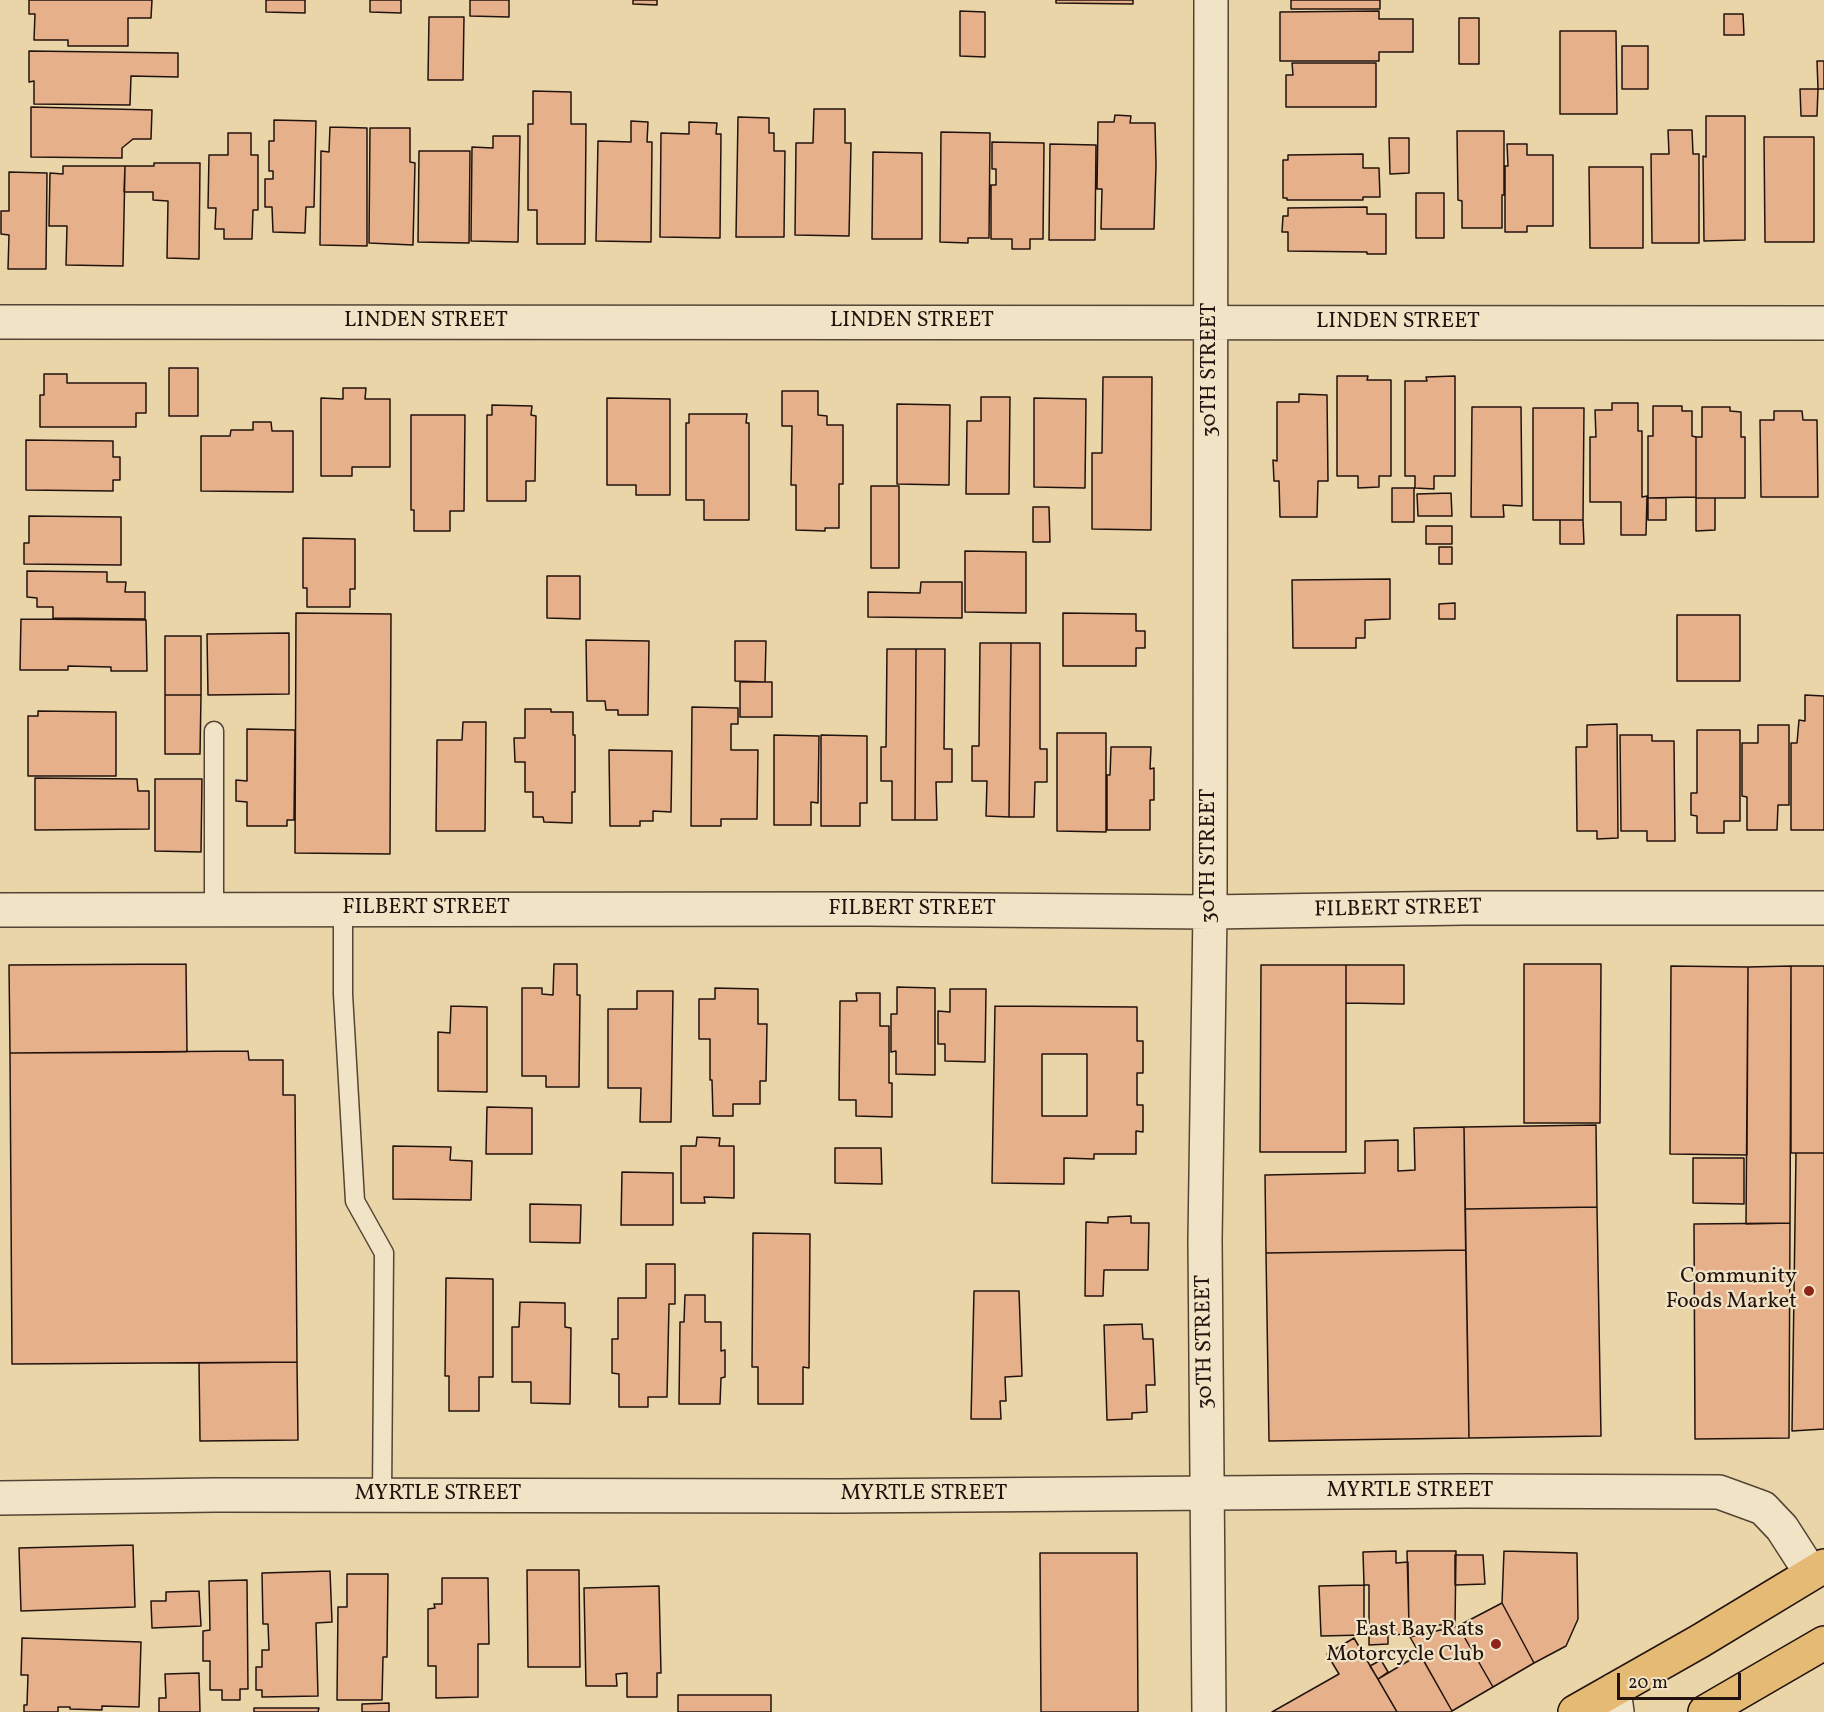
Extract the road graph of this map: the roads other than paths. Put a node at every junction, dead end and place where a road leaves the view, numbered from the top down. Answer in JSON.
{"nodes":[{"id":1,"x":1211,"y":0,"type":"edge"},
{"id":2,"x":0,"y":322,"type":"edge"},
{"id":3,"x":1824,"y":323,"type":"edge"},
{"id":4,"x":1212,"y":324,"type":"junction"},
{"id":5,"x":214,"y":731,"type":"dead end"},
{"id":6,"x":1824,"y":908,"type":"edge"},
{"id":7,"x":0,"y":910,"type":"edge"},
{"id":8,"x":214,"y":910,"type":"junction"},
{"id":9,"x":344,"y":910,"type":"junction"},
{"id":10,"x":1210,"y":912,"type":"junction"},
{"id":11,"x":1208,"y":1492,"type":"junction"},
{"id":12,"x":382,"y":1495,"type":"junction"},
{"id":13,"x":0,"y":1498,"type":"edge"},
{"id":14,"x":1818,"y":1570,"type":"edge"},
{"id":15,"x":1824,"y":1643,"type":"edge"},
{"id":16,"x":1616,"y":1701,"type":"edge"},
{"id":17,"x":1209,"y":1712,"type":"edge"},
{"id":18,"x":1575,"y":1712,"type":"edge"},
{"id":19,"x":1705,"y":1712,"type":"edge"}],
"edges":[{"from":1,"to":4,"type":"street","name":"30TH STREET"},
{"from":2,"to":4,"type":"street","name":"LINDEN STREET"},
{"from":3,"to":4,"type":"street","name":"LINDEN STREET"},
{"from":4,"to":10,"type":"street","name":"30TH STREET"},
{"from":5,"to":8,"type":"lane"},
{"from":6,"to":10,"type":"street","name":"FILBERT STREET"},
{"from":7,"to":8,"type":"street","name":"FILBERT STREET"},
{"from":8,"to":9,"type":"street","name":"FILBERT STREET"},
{"from":9,"to":10,"type":"street","name":"FILBERT STREET"},
{"from":9,"to":12,"type":"lane"},
{"from":10,"to":11,"type":"street","name":"30TH STREET"},
{"from":11,"to":12,"type":"street","name":"MYRTLE STREET"},
{"from":11,"to":14,"type":"street","name":"MYRTLE STREET"},
{"from":11,"to":17,"type":"street","name":"30TH STREET"},
{"from":12,"to":13,"type":"street","name":"MYRTLE STREET"},
{"from":14,"to":16,"type":"main road"},
{"from":15,"to":19,"type":"main road"},
{"from":16,"to":18,"type":"main road"}]}
